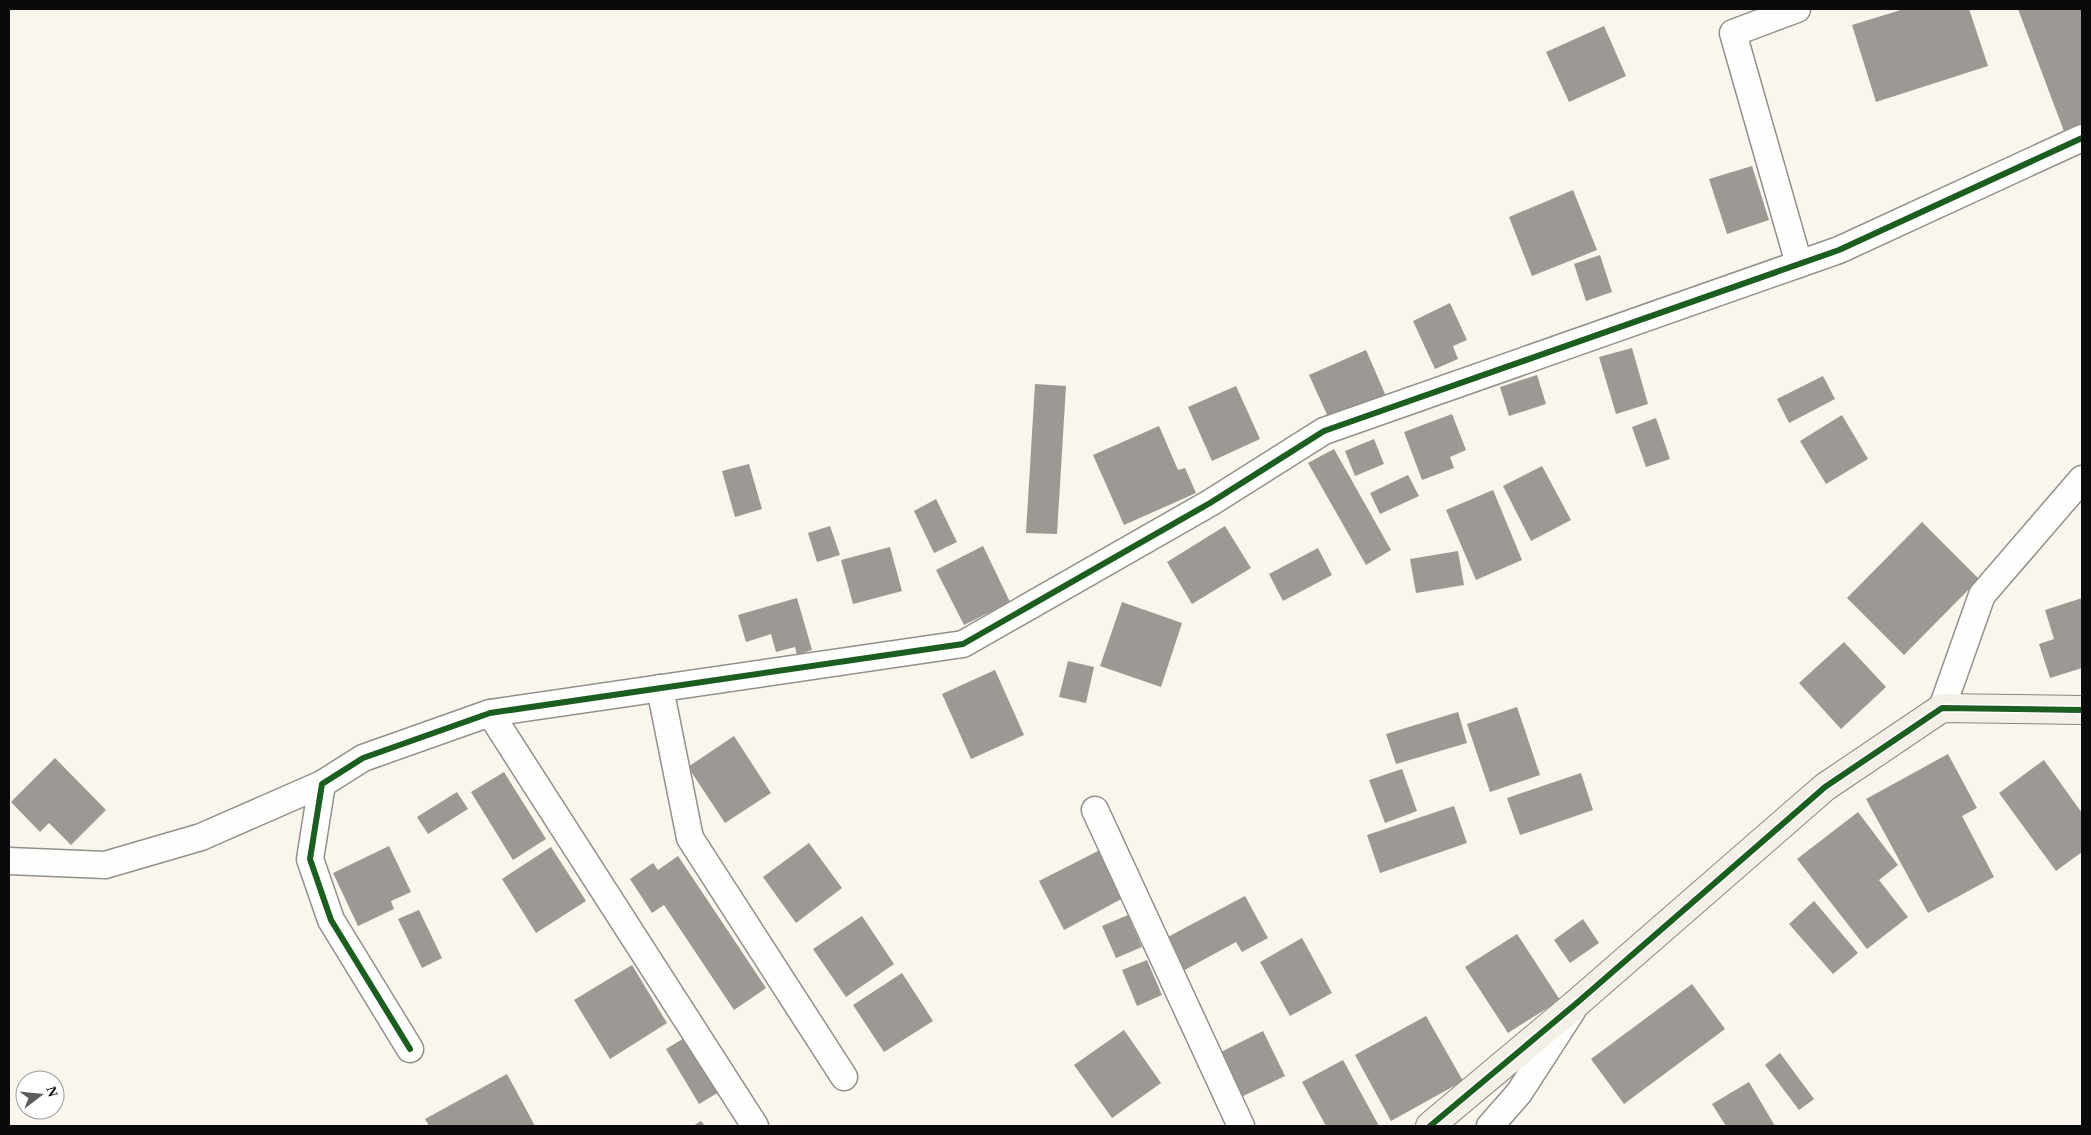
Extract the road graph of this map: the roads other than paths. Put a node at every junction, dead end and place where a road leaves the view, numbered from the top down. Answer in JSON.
{"nodes":[{"id":1,"x":1797,"y":9,"type":"edge"},
{"id":2,"x":2082,"y":138,"type":"edge"},
{"id":3,"x":1799,"y":264,"type":"junction"},
{"id":4,"x":2082,"y":479,"type":"edge"},
{"id":5,"x":660,"y":688,"type":"junction"},
{"id":6,"x":1942,"y":708,"type":"junction"},
{"id":7,"x":2082,"y":710,"type":"edge"},
{"id":8,"x":490,"y":713,"type":"junction"},
{"id":9,"x":322,"y":784,"type":"junction"},
{"id":10,"x":1094,"y":810,"type":"dead end"},
{"id":11,"x":9,"y":861,"type":"edge"},
{"id":12,"x":1578,"y":1002,"type":"junction"},
{"id":13,"x":410,"y":1050,"type":"dead end"},
{"id":14,"x":844,"y":1077,"type":"dead end"},
{"id":15,"x":755,"y":1126,"type":"edge"},
{"id":16,"x":1241,"y":1126,"type":"edge"},
{"id":17,"x":1430,"y":1126,"type":"edge"},
{"id":18,"x":1490,"y":1126,"type":"edge"}],
"edges":[{"from":1,"to":3,"type":"street"},
{"from":2,"to":3,"type":"street"},
{"from":3,"to":5,"type":"street"},
{"from":4,"to":6,"type":"street"},
{"from":5,"to":8,"type":"street"},
{"from":5,"to":14,"type":"street"},
{"from":6,"to":7,"type":"street"},
{"from":6,"to":12,"type":"street"},
{"from":8,"to":9,"type":"street"},
{"from":8,"to":15,"type":"street"},
{"from":9,"to":11,"type":"street"},
{"from":9,"to":13,"type":"street"},
{"from":10,"to":16,"type":"street"},
{"from":12,"to":17,"type":"street"},
{"from":12,"to":18,"type":"street"}]}
